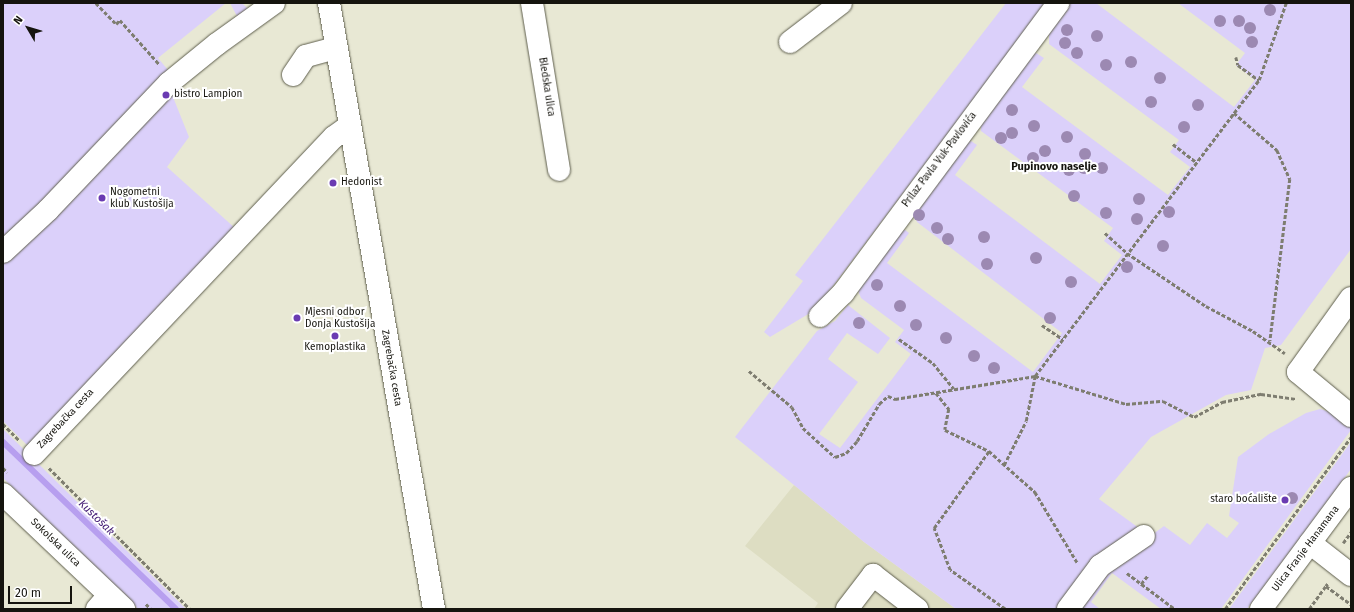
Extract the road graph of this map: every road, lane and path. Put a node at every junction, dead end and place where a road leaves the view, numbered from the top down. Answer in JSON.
{"nodes":[{"id":1,"x":96,"y":3,"type":"edge"},
{"id":2,"x":274,"y":3,"type":"edge"},
{"id":3,"x":329,"y":3,"type":"edge"},
{"id":4,"x":532,"y":3,"type":"edge"},
{"id":5,"x":841,"y":3,"type":"edge"},
{"id":6,"x":1058,"y":3,"type":"edge"},
{"id":7,"x":1286,"y":3,"type":"edge"},
{"id":8,"x":790,"y":42,"type":"dead end"},
{"id":9,"x":336,"y":48,"type":"junction"},
{"id":10,"x":1236,"y":57,"type":"dead end"},
{"id":11,"x":293,"y":75,"type":"dead end"},
{"id":12,"x":173,"y":80,"type":"junction"},
{"id":13,"x":1259,"y":80,"type":"junction"},
{"id":14,"x":1234,"y":113,"type":"junction"},
{"id":15,"x":349,"y":126,"type":"junction"},
{"id":16,"x":1173,"y":144,"type":"dead end"},
{"id":17,"x":1196,"y":162,"type":"junction"},
{"id":18,"x":559,"y":170,"type":"dead end"},
{"id":19,"x":1105,"y":233,"type":"dead end"},
{"id":20,"x":3,"y":252,"type":"edge"},
{"id":21,"x":1128,"y":252,"type":"junction"},
{"id":22,"x":1351,"y":298,"type":"edge"},
{"id":23,"x":820,"y":316,"type":"dead end"},
{"id":24,"x":1042,"y":325,"type":"dead end"},
{"id":25,"x":899,"y":339,"type":"dead end"},
{"id":26,"x":1063,"y":340,"type":"junction"},
{"id":27,"x":1270,"y":341,"type":"junction"},
{"id":28,"x":749,"y":371,"type":"dead end"},
{"id":29,"x":1298,"y":372,"type":"junction"},
{"id":30,"x":1035,"y":376,"type":"junction"},
{"id":31,"x":1318,"y":388,"type":"junction"},
{"id":32,"x":954,"y":389,"type":"junction"},
{"id":33,"x":936,"y":392,"type":"junction"},
{"id":34,"x":1351,"y":416,"type":"edge"},
{"id":35,"x":1351,"y":437,"type":"edge"},
{"id":36,"x":989,"y":451,"type":"junction"},
{"id":37,"x":34,"y":454,"type":"joint"},
{"id":38,"x":1004,"y":465,"type":"junction"},
{"id":39,"x":1351,"y":488,"type":"edge"},
{"id":40,"x":7,"y":505,"type":"edge"},
{"id":41,"x":1144,"y":536,"type":"dead end"},
{"id":42,"x":1310,"y":543,"type":"junction"},
{"id":43,"x":1109,"y":560,"type":"junction"},
{"id":44,"x":1148,"y":575,"type":"dead end"},
{"id":45,"x":1351,"y":575,"type":"edge"},
{"id":46,"x":1089,"y":581,"type":"junction"},
{"id":47,"x":1141,"y":584,"type":"junction"},
{"id":48,"x":1326,"y":586,"type":"dead end"},
{"id":49,"x":110,"y":604,"type":"edge"},
{"id":50,"x":190,"y":609,"type":"edge"},
{"id":51,"x":434,"y":609,"type":"edge"},
{"id":52,"x":847,"y":609,"type":"edge"},
{"id":53,"x":917,"y":609,"type":"edge"},
{"id":54,"x":1005,"y":609,"type":"edge"},
{"id":55,"x":1068,"y":609,"type":"edge"},
{"id":56,"x":1175,"y":609,"type":"edge"},
{"id":57,"x":1189,"y":609,"type":"edge"},
{"id":58,"x":1192,"y":609,"type":"edge"},
{"id":59,"x":1225,"y":609,"type":"edge"},
{"id":60,"x":1261,"y":609,"type":"edge"},
{"id":61,"x":1309,"y":609,"type":"edge"}],
"edges":[{"from":1,"to":12,"type":"path"},
{"from":2,"to":12,"type":"street"},
{"from":3,"to":9,"type":"street","name":"Zagrebačka cesta"},
{"from":4,"to":18,"type":"street","name":"Bledska ulica"},
{"from":5,"to":8,"type":"street"},
{"from":6,"to":23,"type":"street","name":"Prilaz Pavla Vuk-Pavlovića"},
{"from":7,"to":13,"type":"path"},
{"from":9,"to":11,"type":"street"},
{"from":9,"to":15,"type":"street","name":"Zagrebačka cesta"},
{"from":10,"to":13,"type":"path"},
{"from":12,"to":20,"type":"street"},
{"from":13,"to":14,"type":"path"},
{"from":14,"to":17,"type":"path"},
{"from":14,"to":27,"type":"path"},
{"from":15,"to":37,"type":"street","name":"Zagrebačka cesta"},
{"from":15,"to":51,"type":"street","name":"Zagrebačka cesta"},
{"from":16,"to":17,"type":"path"},
{"from":17,"to":21,"type":"path"},
{"from":19,"to":21,"type":"path"},
{"from":21,"to":26,"type":"path"},
{"from":21,"to":27,"type":"path"},
{"from":22,"to":29,"type":"street"},
{"from":24,"to":26,"type":"path"},
{"from":25,"to":32,"type":"path"},
{"from":26,"to":30,"type":"path"},
{"from":27,"to":29,"type":"path"},
{"from":28,"to":33,"type":"path"},
{"from":29,"to":31,"type":"street"},
{"from":30,"to":31,"type":"path"},
{"from":30,"to":32,"type":"path"},
{"from":30,"to":38,"type":"path"},
{"from":31,"to":34,"type":"street"},
{"from":32,"to":33,"type":"path"},
{"from":33,"to":36,"type":"path"},
{"from":35,"to":59,"type":"path"},
{"from":36,"to":38,"type":"path"},
{"from":36,"to":54,"type":"path"},
{"from":37,"to":50,"type":"path"},
{"from":38,"to":46,"type":"path"},
{"from":39,"to":42,"type":"street","name":"Ulica Franje Hanamana"},
{"from":40,"to":49,"type":"street","name":"Sokolska ulica"},
{"from":41,"to":43,"type":"street"},
{"from":42,"to":45,"type":"street"},
{"from":42,"to":60,"type":"street","name":"Ulica Franje Hanamana"},
{"from":43,"to":46,"type":"street"},
{"from":43,"to":47,"type":"path"},
{"from":44,"to":47,"type":"path"},
{"from":46,"to":55,"type":"street"},
{"from":47,"to":56,"type":"path"},
{"from":48,"to":61,"type":"path"},
{"from":52,"to":53,"type":"street"},
{"from":57,"to":58,"type":"path"}]}
